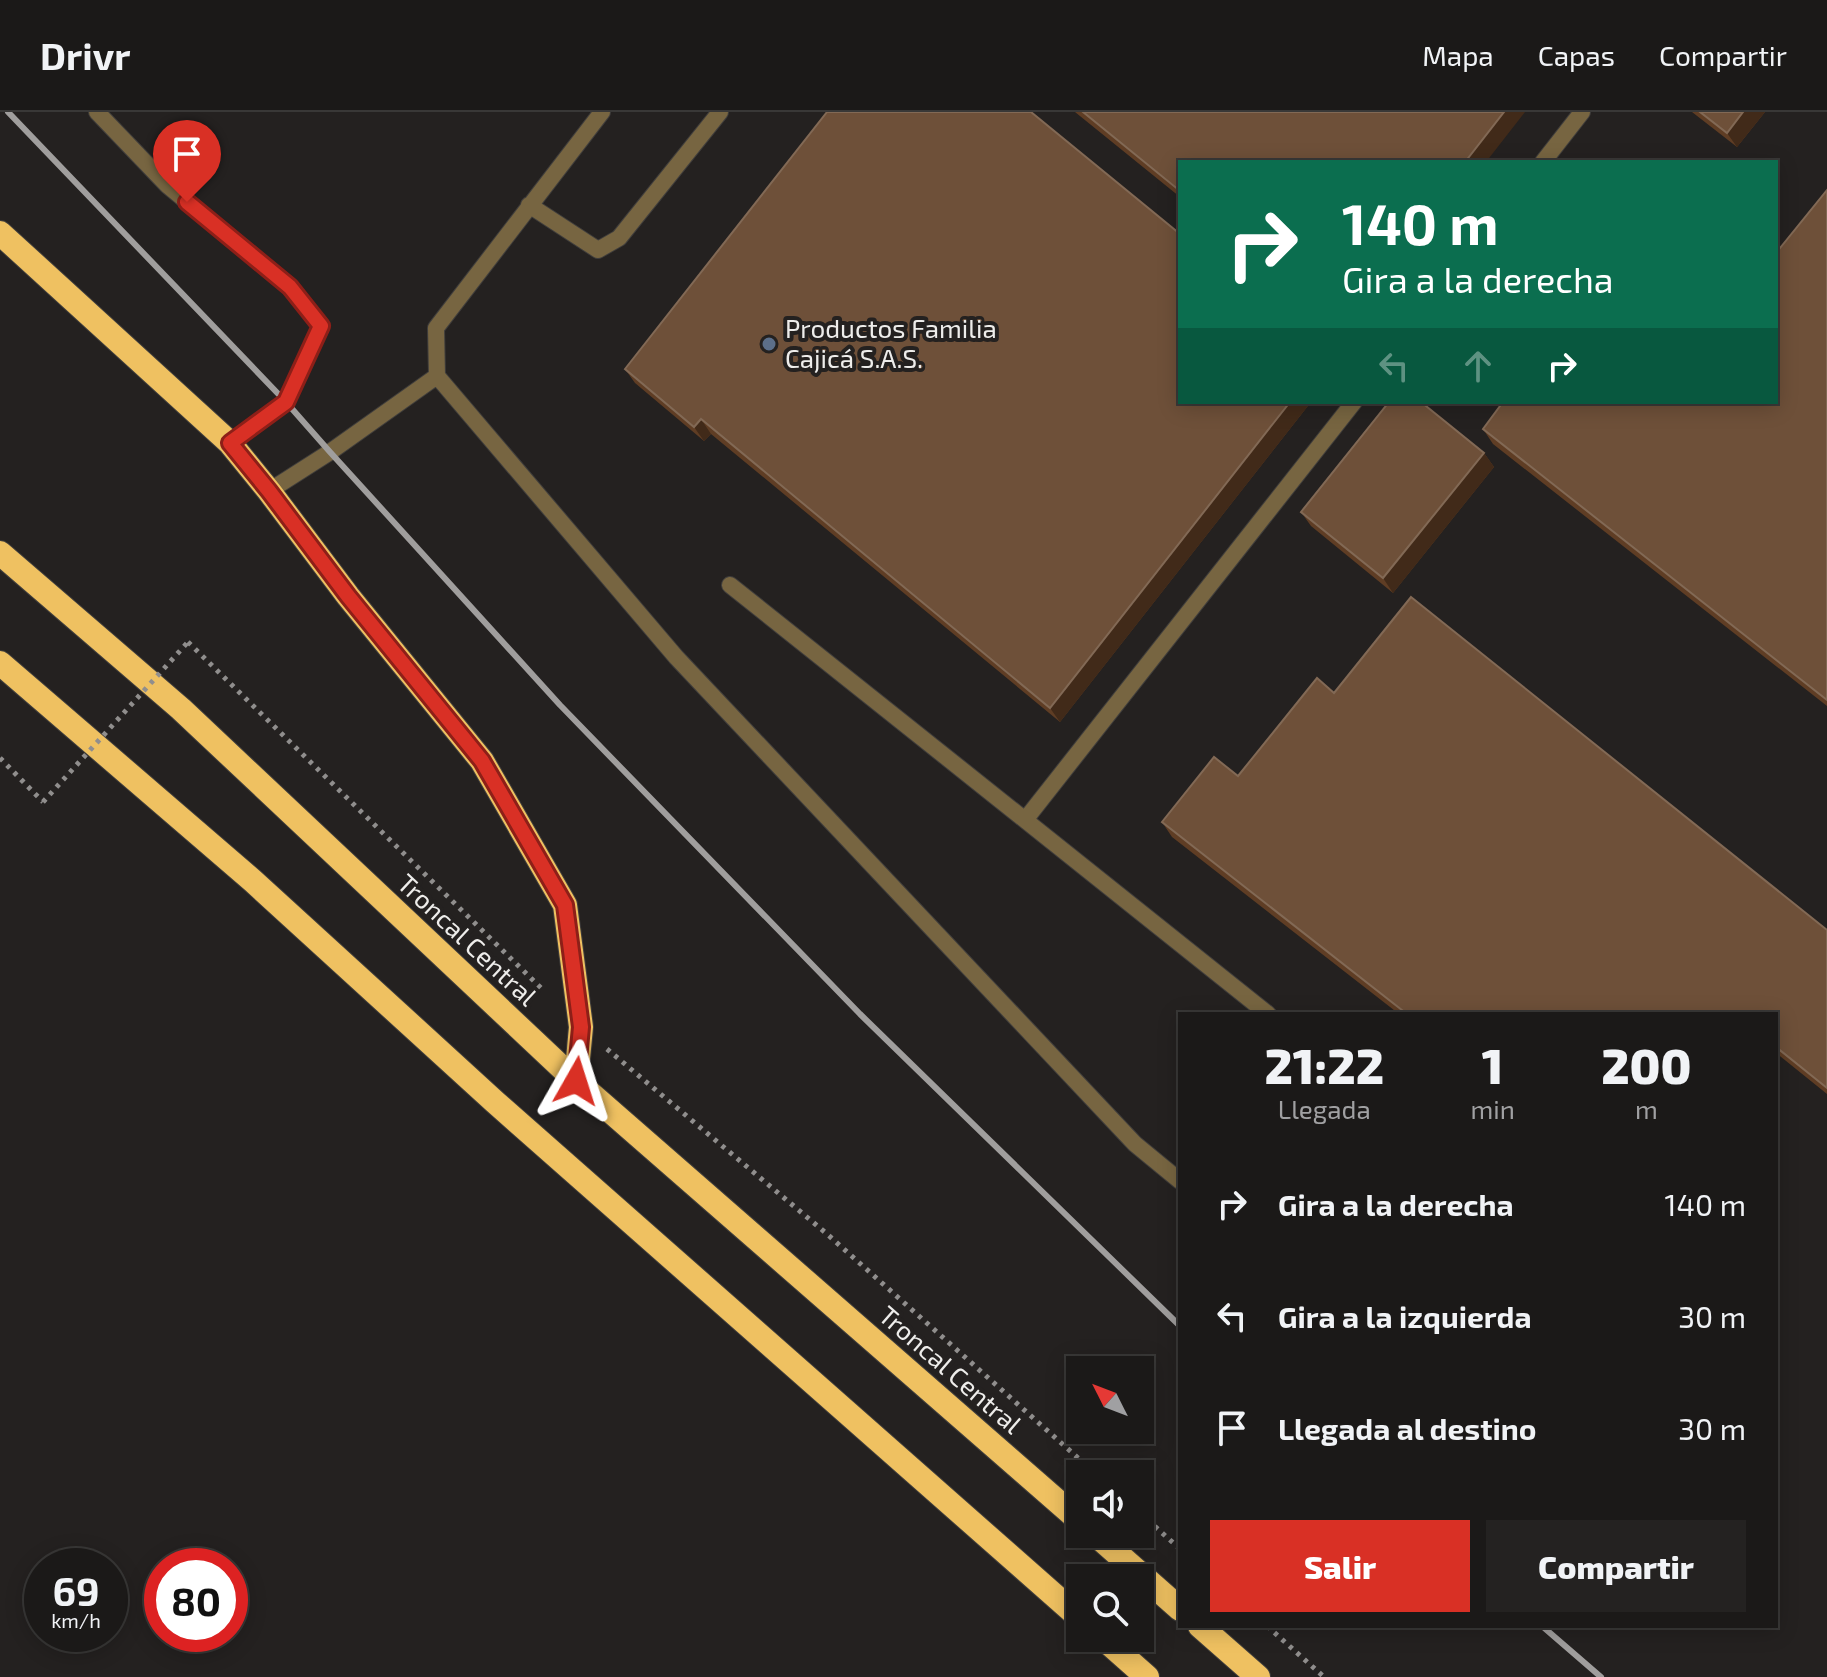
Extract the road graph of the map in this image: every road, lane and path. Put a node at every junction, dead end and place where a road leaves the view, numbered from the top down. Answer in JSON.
{"nodes":[{"id":1,"x":97,"y":112,"type":"edge"},
{"id":2,"x":602,"y":112,"type":"edge"},
{"id":3,"x":720,"y":112,"type":"edge"},
{"id":4,"x":1582,"y":112,"type":"edge"},
{"id":5,"x":1545,"y":160,"type":"edge"},
{"id":6,"x":529,"y":205,"type":"junction"},
{"id":7,"x":0,"y":233,"type":"edge"},
{"id":8,"x":437,"y":376,"type":"junction"},
{"id":9,"x":1352,"y":404,"type":"edge"},
{"id":10,"x":230,"y":443,"type":"junction"},
{"id":11,"x":269,"y":491,"type":"junction"},
{"id":12,"x":0,"y":553,"type":"edge"},
{"id":13,"x":730,"y":585,"type":"dead end"},
{"id":14,"x":0,"y":663,"type":"edge"},
{"id":15,"x":0,"y":758,"type":"edge"},
{"id":16,"x":1025,"y":820,"type":"junction"},
{"id":17,"x":1265,"y":1012,"type":"edge"},
{"id":18,"x":581,"y":1027,"type":"junction"},
{"id":19,"x":576,"y":1081,"type":"junction"},
{"id":20,"x":1178,"y":1179,"type":"edge"},
{"id":21,"x":1080,"y":1460,"type":"edge"},
{"id":22,"x":1066,"y":1509,"type":"edge"},
{"id":23,"x":1154,"y":1526,"type":"edge"},
{"id":24,"x":1178,"y":1547,"type":"edge"},
{"id":25,"x":1111,"y":1548,"type":"edge"},
{"id":26,"x":1066,"y":1606,"type":"edge"},
{"id":27,"x":1178,"y":1607,"type":"edge"},
{"id":28,"x":1202,"y":1628,"type":"edge"},
{"id":29,"x":1269,"y":1628,"type":"edge"},
{"id":30,"x":1119,"y":1652,"type":"edge"},
{"id":31,"x":1147,"y":1677,"type":"edge"},
{"id":32,"x":1258,"y":1677,"type":"edge"},
{"id":33,"x":1324,"y":1677,"type":"edge"}],
"edges":[{"from":1,"to":10,"type":"lane"},
{"from":2,"to":6,"type":"lane"},
{"from":3,"to":6,"type":"lane"},
{"from":4,"to":5,"type":"lane"},
{"from":6,"to":8,"type":"lane"},
{"from":7,"to":10,"type":"highway"},
{"from":8,"to":11,"type":"lane"},
{"from":8,"to":20,"type":"lane"},
{"from":9,"to":16,"type":"lane"},
{"from":10,"to":11,"type":"highway"},
{"from":11,"to":18,"type":"highway"},
{"from":12,"to":19,"type":"highway","name":"Troncal Central"},
{"from":13,"to":16,"type":"lane"},
{"from":14,"to":26,"type":"highway"},
{"from":15,"to":18,"type":"path","bridge":true},
{"from":16,"to":17,"type":"lane"},
{"from":18,"to":19,"type":"highway"},
{"from":18,"to":21,"type":"path"},
{"from":19,"to":22,"type":"highway","name":"Troncal Central"},
{"from":23,"to":24,"type":"path"},
{"from":25,"to":27,"type":"highway"},
{"from":28,"to":32,"type":"highway"},
{"from":29,"to":33,"type":"path"},
{"from":30,"to":31,"type":"highway"}]}
